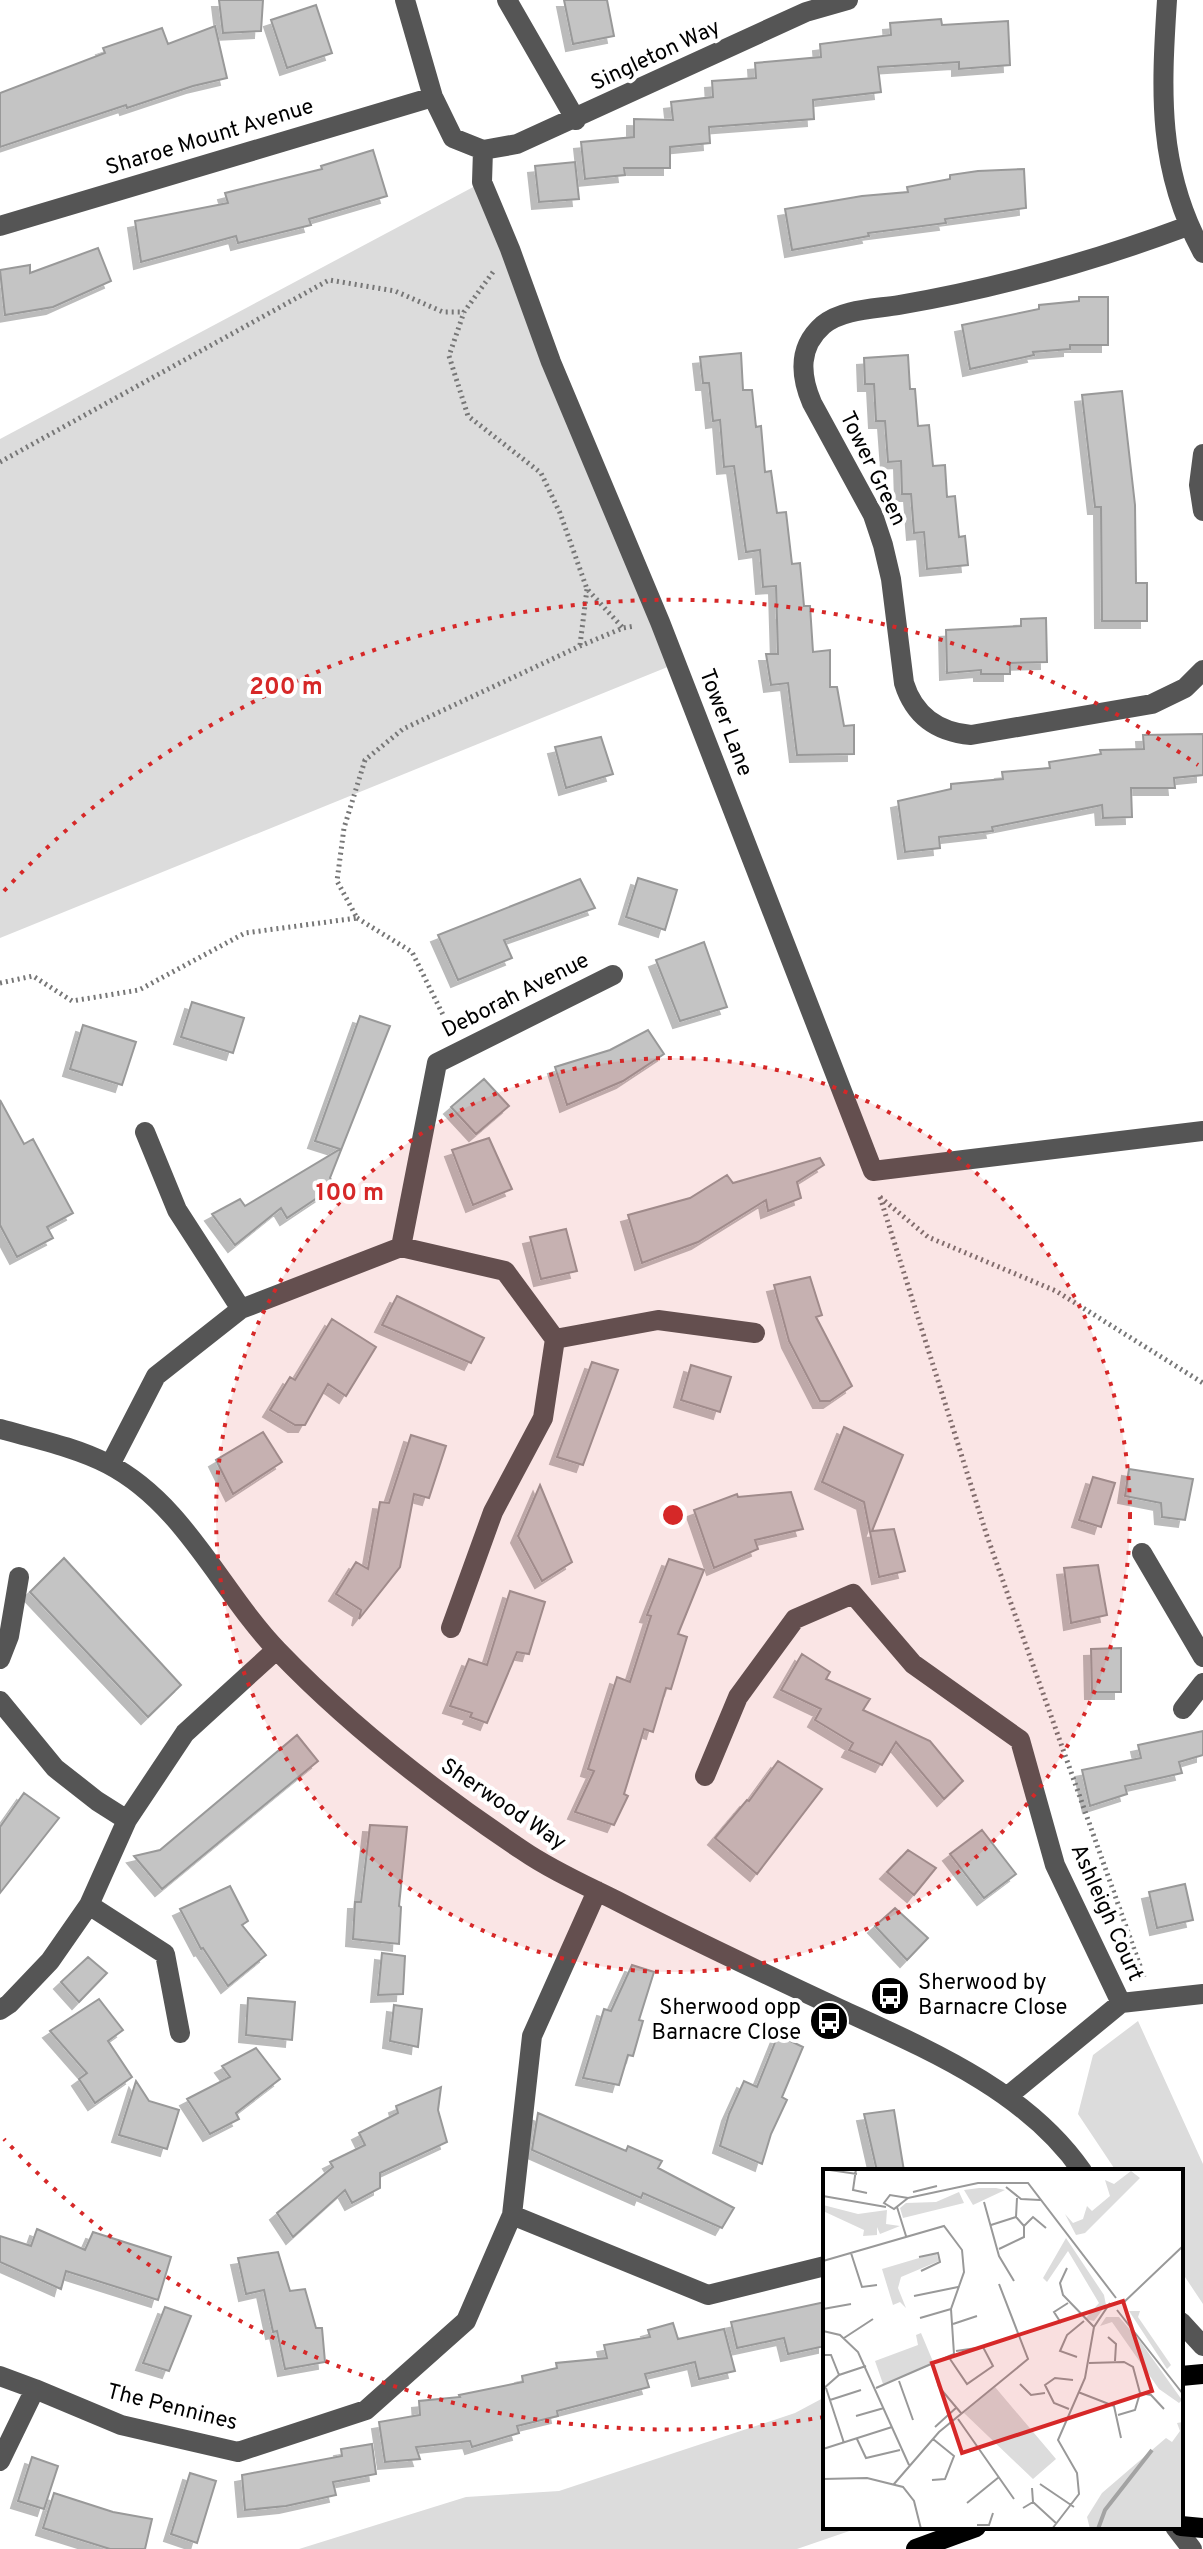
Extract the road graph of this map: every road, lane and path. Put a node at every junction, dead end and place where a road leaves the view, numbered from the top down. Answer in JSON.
{"nodes":[{"id":1,"x":405,"y":0,"type":"edge"},
{"id":2,"x":507,"y":0,"type":"edge"},
{"id":3,"x":848,"y":0,"type":"edge"},
{"id":4,"x":1167,"y":0,"type":"edge"},
{"id":5,"x":805,"y":6,"type":"edge"},
{"id":6,"x":433,"y":97,"type":"junction"},
{"id":7,"x":576,"y":120,"type":"junction"},
{"id":8,"x":483,"y":150,"type":"junction"},
{"id":9,"x":0,"y":226,"type":"edge"},
{"id":10,"x":1188,"y":226,"type":"junction"},
{"id":11,"x":510,"y":249,"type":"junction"},
{"id":12,"x":1203,"y":253,"type":"edge"},
{"id":13,"x":464,"y":312,"type":"junction"},
{"id":14,"x":1203,"y":454,"type":"edge"},
{"id":15,"x":0,"y":462,"type":"edge"},
{"id":16,"x":1203,"y":511,"type":"edge"},
{"id":17,"x":587,"y":589,"type":"junction"},
{"id":18,"x":660,"y":622,"type":"junction"},
{"id":19,"x":623,"y":628,"type":"junction"},
{"id":20,"x":580,"y":646,"type":"junction"},
{"id":21,"x":1203,"y":670,"type":"edge"},
{"id":22,"x":357,"y":918,"type":"junction"},
{"id":23,"x":613,"y":975,"type":"dead end"},
{"id":24,"x":0,"y":983,"type":"edge"},
{"id":25,"x":460,"y":1051,"type":"junction"},
{"id":26,"x":1203,"y":1131,"type":"edge"},
{"id":27,"x":145,"y":1132,"type":"dead end"},
{"id":28,"x":873,"y":1171,"type":"junction"},
{"id":29,"x":880,"y":1197,"type":"junction"},
{"id":30,"x":401,"y":1247,"type":"junction"},
{"id":31,"x":241,"y":1309,"type":"junction"},
{"id":32,"x":755,"y":1333,"type":"dead end"},
{"id":33,"x":555,"y":1339,"type":"junction"},
{"id":34,"x":1203,"y":1383,"type":"edge"},
{"id":35,"x":0,"y":1429,"type":"edge"},
{"id":36,"x":110,"y":1465,"type":"junction"},
{"id":37,"x":1142,"y":1553,"type":"dead end"},
{"id":38,"x":19,"y":1577,"type":"dead end"},
{"id":39,"x":451,"y":1628,"type":"dead end"},
{"id":40,"x":276,"y":1650,"type":"junction"},
{"id":41,"x":1203,"y":1657,"type":"edge"},
{"id":42,"x":0,"y":1659,"type":"edge"},
{"id":43,"x":1203,"y":1683,"type":"edge"},
{"id":44,"x":0,"y":1701,"type":"edge"},
{"id":45,"x":1183,"y":1709,"type":"dead end"},
{"id":46,"x":705,"y":1776,"type":"dead end"},
{"id":47,"x":127,"y":1820,"type":"junction"},
{"id":48,"x":597,"y":1891,"type":"junction"},
{"id":49,"x":89,"y":1905,"type":"junction"},
{"id":50,"x":1203,"y":1994,"type":"edge"},
{"id":51,"x":1150,"y":2000,"type":"junction"},
{"id":52,"x":1121,"y":2003,"type":"junction"},
{"id":53,"x":0,"y":2010,"type":"edge"},
{"id":54,"x":180,"y":2033,"type":"dead end"},
{"id":55,"x":1008,"y":2096,"type":"junction"},
{"id":56,"x":1080,"y":2169,"type":"edge"},
{"id":57,"x":512,"y":2215,"type":"junction"},
{"id":58,"x":823,"y":2266,"type":"edge"},
{"id":59,"x":1183,"y":2324,"type":"edge"},
{"id":60,"x":1203,"y":2346,"type":"edge"},
{"id":61,"x":1203,"y":2374,"type":"edge"},
{"id":62,"x":0,"y":2376,"type":"edge"},
{"id":63,"x":1183,"y":2376,"type":"edge"},
{"id":64,"x":35,"y":2389,"type":"junction"},
{"id":65,"x":0,"y":2461,"type":"edge"},
{"id":66,"x":1183,"y":2526,"type":"edge"},
{"id":67,"x":1203,"y":2528,"type":"edge"},
{"id":68,"x":971,"y":2529,"type":"edge"},
{"id":69,"x":1177,"y":2529,"type":"edge"},
{"id":70,"x":916,"y":2549,"type":"edge"},
{"id":71,"x":1192,"y":2549,"type":"edge"}],
"edges":[{"from":1,"to":6,"type":"street"},
{"from":2,"to":7,"type":"street"},
{"from":3,"to":5,"type":"street","name":"Singleton Way"},
{"from":4,"to":10,"type":"street"},
{"from":5,"to":7,"type":"street","name":"Singleton Way"},
{"from":6,"to":8,"type":"street"},
{"from":6,"to":9,"type":"street","name":"Sharoe Mount Avenue"},
{"from":7,"to":8,"type":"street","name":"Singleton Way"},
{"from":8,"to":11,"type":"street","name":"Tower Lane"},
{"from":10,"to":12,"type":"street"},
{"from":10,"to":21,"type":"street","name":"Tower Green"},
{"from":11,"to":13,"type":"path"},
{"from":11,"to":18,"type":"street","name":"Tower Lane"},
{"from":13,"to":15,"type":"path"},
{"from":13,"to":17,"type":"path"},
{"from":14,"to":16,"type":"street"},
{"from":17,"to":19,"type":"path"},
{"from":17,"to":20,"type":"path"},
{"from":18,"to":19,"type":"path"},
{"from":18,"to":28,"type":"street","name":"Tower Lane"},
{"from":19,"to":20,"type":"path"},
{"from":20,"to":22,"type":"path"},
{"from":22,"to":24,"type":"path"},
{"from":22,"to":25,"type":"path"},
{"from":23,"to":25,"type":"street","name":"Deborah Avenue"},
{"from":25,"to":30,"type":"street","name":"Deborah Avenue"},
{"from":26,"to":28,"type":"street"},
{"from":27,"to":31,"type":"street"},
{"from":28,"to":29,"type":"path"},
{"from":29,"to":34,"type":"path"},
{"from":29,"to":51,"type":"path"},
{"from":30,"to":31,"type":"street"},
{"from":30,"to":33,"type":"street"},
{"from":31,"to":36,"type":"street"},
{"from":32,"to":33,"type":"street"},
{"from":33,"to":39,"type":"street"},
{"from":35,"to":36,"type":"street","name":"Sherwood Way"},
{"from":36,"to":40,"type":"street","name":"Sherwood Way"},
{"from":37,"to":41,"type":"street"},
{"from":38,"to":42,"type":"street"},
{"from":40,"to":47,"type":"street"},
{"from":40,"to":48,"type":"street","name":"Sherwood Way"},
{"from":43,"to":45,"type":"street"},
{"from":44,"to":47,"type":"street"},
{"from":46,"to":52,"type":"street","name":"Ashleigh Court"},
{"from":47,"to":49,"type":"street"},
{"from":48,"to":55,"type":"street","name":"Sherwood Way"},
{"from":48,"to":57,"type":"street","name":"The Pennines"},
{"from":49,"to":53,"type":"street"},
{"from":49,"to":54,"type":"street"},
{"from":50,"to":51,"type":"street"},
{"from":51,"to":52,"type":"street"},
{"from":52,"to":55,"type":"street"},
{"from":55,"to":56,"type":"street","name":"Sherwood Way"},
{"from":57,"to":58,"type":"street"},
{"from":57,"to":64,"type":"street","name":"The Pennines"},
{"from":59,"to":60,"type":"street"},
{"from":61,"to":63,"type":"main road"},
{"from":62,"to":64,"type":"street","name":"The Pennines"},
{"from":64,"to":65,"type":"street"},
{"from":66,"to":67,"type":"main road"},
{"from":68,"to":70,"type":"main road"},
{"from":69,"to":71,"type":"street"}]}
